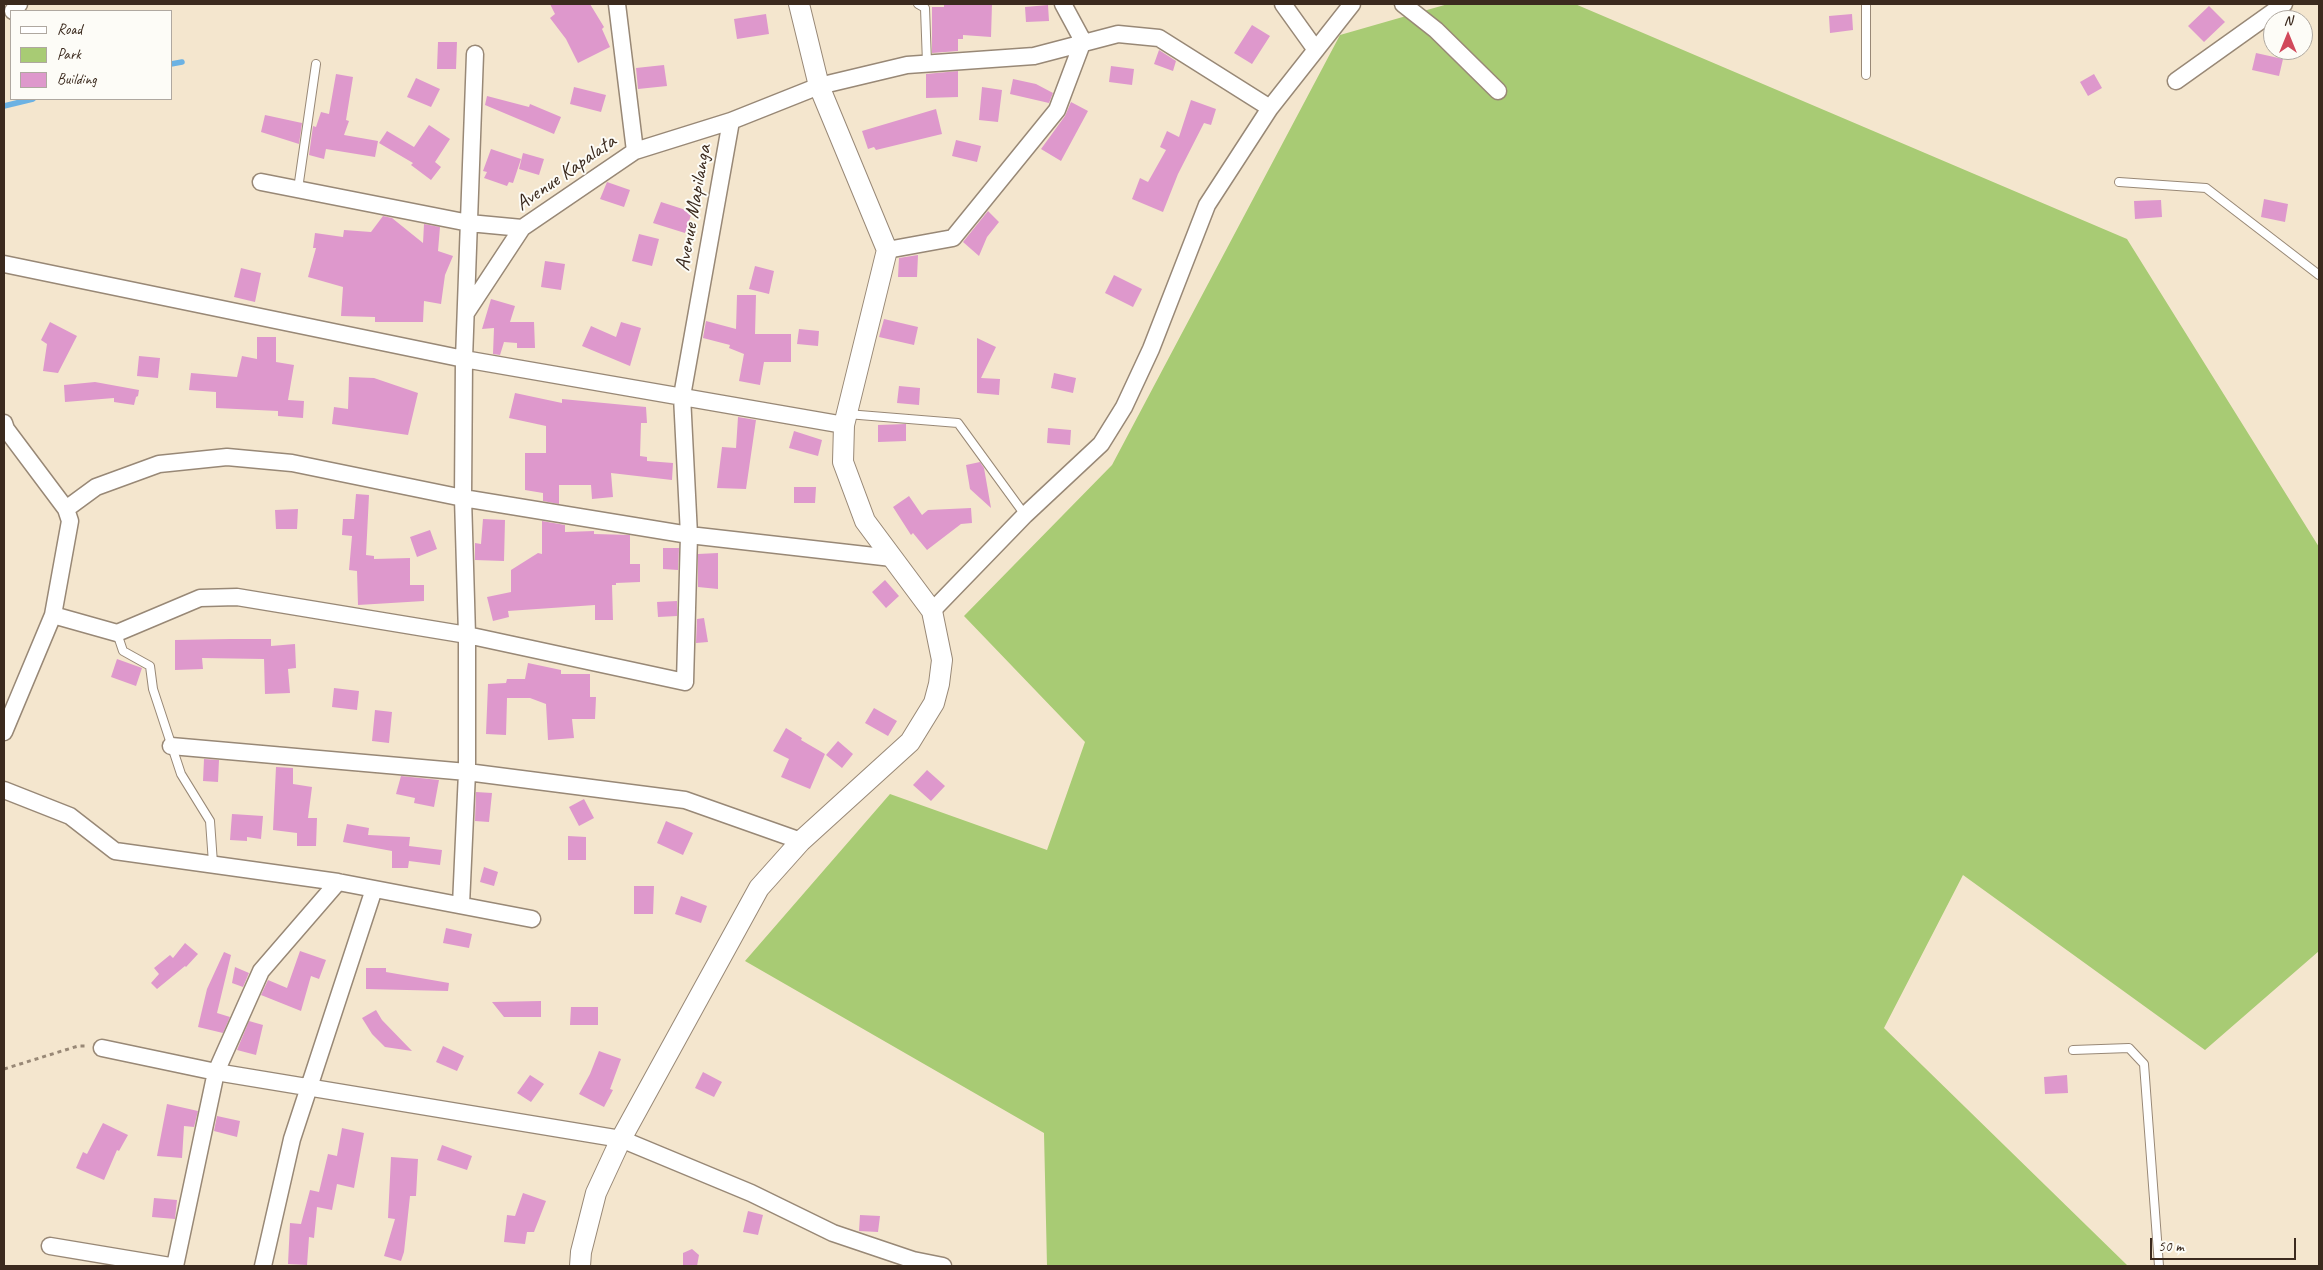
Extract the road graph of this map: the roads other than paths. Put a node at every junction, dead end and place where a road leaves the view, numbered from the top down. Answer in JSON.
{"nodes":[{"id":1,"x":617,"y":4,"type":"edge"},
{"id":2,"x":799,"y":4,"type":"edge"},
{"id":3,"x":918,"y":4,"type":"edge"},
{"id":4,"x":1063,"y":4,"type":"edge"},
{"id":5,"x":1283,"y":4,"type":"edge"},
{"id":6,"x":1352,"y":4,"type":"edge"},
{"id":7,"x":1404,"y":4,"type":"edge"},
{"id":8,"x":1866,"y":4,"type":"edge"},
{"id":9,"x":2275,"y":6,"type":"edge"},
{"id":10,"x":1082,"y":41,"type":"junction"},
{"id":11,"x":1316,"y":50,"type":"junction"},
{"id":12,"x":475,"y":54,"type":"dead end"},
{"id":13,"x":926,"y":63,"type":"junction"},
{"id":14,"x":316,"y":64,"type":"dead end"},
{"id":15,"x":1866,"y":75,"type":"dead end"},
{"id":16,"x":2176,"y":81,"type":"dead end"},
{"id":17,"x":819,"y":86,"type":"junction"},
{"id":18,"x":1498,"y":92,"type":"dead end"},
{"id":19,"x":1270,"y":108,"type":"junction"},
{"id":20,"x":730,"y":121,"type":"junction"},
{"id":21,"x":635,"y":150,"type":"junction"},
{"id":22,"x":260,"y":182,"type":"dead end"},
{"id":23,"x":2119,"y":182,"type":"dead end"},
{"id":24,"x":298,"y":189,"type":"junction"},
{"id":25,"x":469,"y":223,"type":"junction"},
{"id":26,"x":522,"y":228,"type":"junction"},
{"id":27,"x":886,"y":250,"type":"junction"},
{"id":28,"x":4,"y":264,"type":"edge"},
{"id":29,"x":2319,"y":275,"type":"edge"},
{"id":30,"x":466,"y":313,"type":"junction"},
{"id":31,"x":464,"y":359,"type":"junction"},
{"id":32,"x":682,"y":396,"type":"junction"},
{"id":33,"x":845,"y":420,"type":"junction"},
{"id":34,"x":4,"y":423,"type":"edge"},
{"id":35,"x":463,"y":498,"type":"junction"},
{"id":36,"x":66,"y":509,"type":"junction"},
{"id":37,"x":1025,"y":515,"type":"junction"},
{"id":38,"x":689,"y":535,"type":"junction"},
{"id":39,"x":892,"y":558,"type":"junction"},
{"id":40,"x":932,"y":611,"type":"junction"},
{"id":41,"x":54,"y":615,"type":"junction"},
{"id":42,"x":116,"y":633,"type":"junction"},
{"id":43,"x":467,"y":634,"type":"junction"},
{"id":44,"x":4,"y":732,"type":"edge"},
{"id":45,"x":172,"y":746,"type":"junction"},
{"id":46,"x":467,"y":772,"type":"junction"},
{"id":47,"x":4,"y":790,"type":"edge"},
{"id":48,"x":801,"y":841,"type":"junction"},
{"id":49,"x":213,"y":863,"type":"junction"},
{"id":50,"x":338,"y":882,"type":"junction"},
{"id":51,"x":374,"y":889,"type":"junction"},
{"id":52,"x":461,"y":905,"type":"junction"},
{"id":53,"x":532,"y":919,"type":"dead end"},
{"id":54,"x":102,"y":1048,"type":"road end"},
{"id":55,"x":2072,"y":1050,"type":"dead end"},
{"id":56,"x":216,"y":1072,"type":"junction"},
{"id":57,"x":309,"y":1086,"type":"junction"},
{"id":58,"x":621,"y":1140,"type":"junction"},
{"id":59,"x":50,"y":1246,"type":"dead end"},
{"id":60,"x":170,"y":1266,"type":"edge"},
{"id":61,"x":174,"y":1266,"type":"edge"},
{"id":62,"x":263,"y":1266,"type":"edge"},
{"id":63,"x":580,"y":1266,"type":"edge"},
{"id":64,"x":943,"y":1266,"type":"edge"},
{"id":65,"x":2160,"y":1266,"type":"edge"}],
"edges":[{"from":1,"to":21,"type":"street"},
{"from":2,"to":17,"type":"street"},
{"from":3,"to":13,"type":"lane"},
{"from":4,"to":10,"type":"street"},
{"from":5,"to":11,"type":"street"},
{"from":6,"to":11,"type":"street"},
{"from":7,"to":18,"type":"street"},
{"from":8,"to":15,"type":"lane"},
{"from":9,"to":16,"type":"street"},
{"from":10,"to":13,"type":"street","name":"Avenue Mapilanga"},
{"from":10,"to":19,"type":"street","name":"Avenue Mapilanga"},
{"from":10,"to":27,"type":"street"},
{"from":11,"to":19,"type":"street"},
{"from":12,"to":25,"type":"street"},
{"from":13,"to":17,"type":"street","name":"Avenue Mapilanga"},
{"from":14,"to":24,"type":"lane"},
{"from":17,"to":20,"type":"street","name":"Avenue Mapilanga"},
{"from":17,"to":27,"type":"street"},
{"from":19,"to":37,"type":"street"},
{"from":20,"to":21,"type":"street","name":"Avenue Kapalata"},
{"from":20,"to":32,"type":"street","name":"Avenue Mapilanga"},
{"from":21,"to":26,"type":"street","name":"Avenue Kapalata"},
{"from":22,"to":24,"type":"street"},
{"from":23,"to":29,"type":"lane"},
{"from":24,"to":25,"type":"street"},
{"from":25,"to":26,"type":"street"},
{"from":25,"to":30,"type":"street"},
{"from":26,"to":30,"type":"street","name":"Avenue Kapalata"},
{"from":27,"to":33,"type":"street"},
{"from":28,"to":31,"type":"street"},
{"from":30,"to":31,"type":"street"},
{"from":31,"to":32,"type":"street"},
{"from":31,"to":35,"type":"street"},
{"from":32,"to":33,"type":"street"},
{"from":32,"to":38,"type":"street","name":"Avenue Mapilanga"},
{"from":33,"to":37,"type":"lane"},
{"from":33,"to":39,"type":"street"},
{"from":34,"to":36,"type":"street"},
{"from":35,"to":36,"type":"street"},
{"from":35,"to":38,"type":"street"},
{"from":35,"to":43,"type":"street"},
{"from":36,"to":41,"type":"street"},
{"from":37,"to":40,"type":"street"},
{"from":38,"to":39,"type":"street"},
{"from":38,"to":43,"type":"street","name":"Avenue Mapilanga"},
{"from":39,"to":40,"type":"street"},
{"from":40,"to":48,"type":"street"},
{"from":41,"to":42,"type":"street"},
{"from":41,"to":44,"type":"street"},
{"from":42,"to":43,"type":"street"},
{"from":42,"to":45,"type":"lane"},
{"from":43,"to":46,"type":"street"},
{"from":45,"to":46,"type":"street"},
{"from":45,"to":49,"type":"lane"},
{"from":46,"to":48,"type":"street"},
{"from":46,"to":52,"type":"street"},
{"from":47,"to":49,"type":"street"},
{"from":48,"to":58,"type":"street"},
{"from":49,"to":50,"type":"street"},
{"from":50,"to":51,"type":"street"},
{"from":50,"to":56,"type":"street"},
{"from":51,"to":52,"type":"street"},
{"from":51,"to":57,"type":"street"},
{"from":52,"to":53,"type":"street"},
{"from":54,"to":56,"type":"street"},
{"from":55,"to":65,"type":"lane"},
{"from":56,"to":57,"type":"street"},
{"from":56,"to":61,"type":"street"},
{"from":57,"to":58,"type":"street"},
{"from":57,"to":62,"type":"street"},
{"from":58,"to":63,"type":"street"},
{"from":58,"to":64,"type":"street"},
{"from":59,"to":60,"type":"street"}]}
